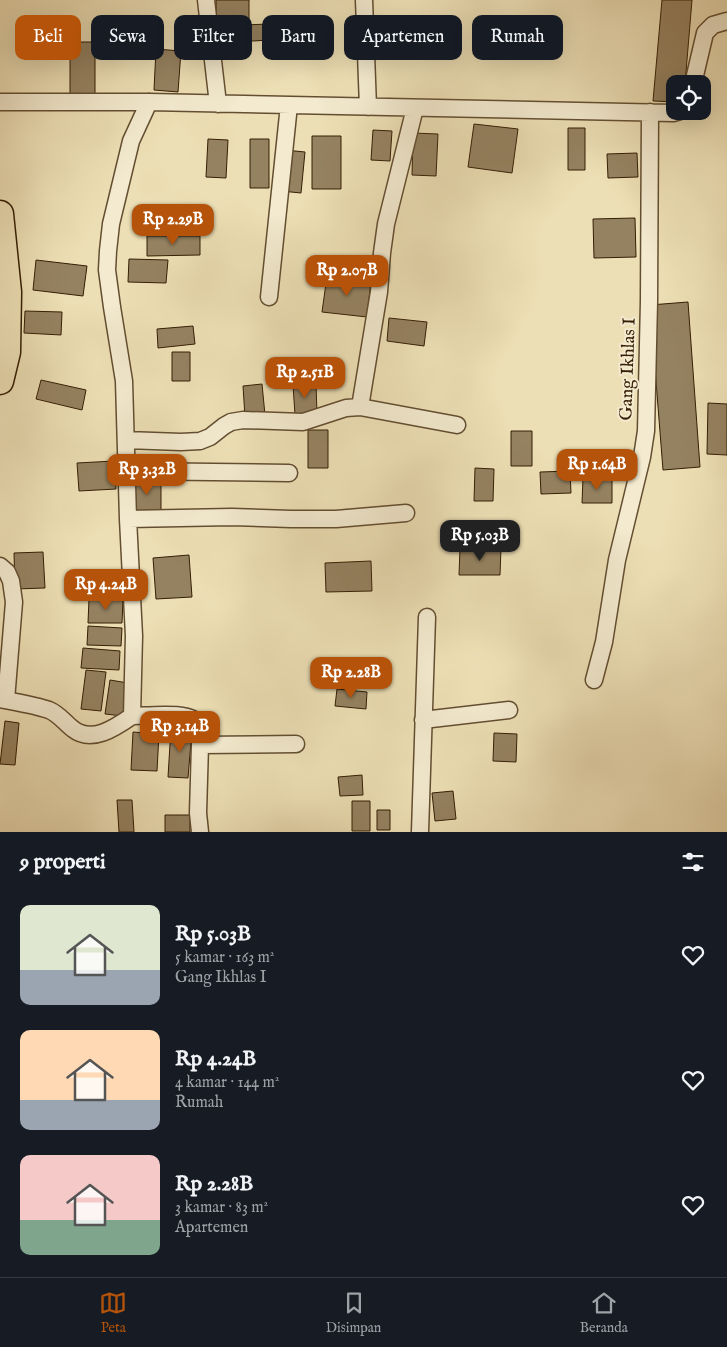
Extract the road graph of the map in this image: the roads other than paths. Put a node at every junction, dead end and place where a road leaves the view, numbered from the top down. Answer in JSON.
{"nodes":[{"id":1,"x":206,"y":0,"type":"edge"},
{"id":2,"x":364,"y":0,"type":"edge"},
{"id":3,"x":727,"y":21,"type":"edge"},
{"id":4,"x":695,"y":75,"type":"edge"},
{"id":5,"x":0,"y":102,"type":"edge"},
{"id":6,"x":149,"y":102,"type":"junction"},
{"id":7,"x":218,"y":104,"type":"junction"},
{"id":8,"x":289,"y":105,"type":"junction"},
{"id":9,"x":368,"y":107,"type":"junction"},
{"id":10,"x":415,"y":108,"type":"junction"},
{"id":11,"x":650,"y":112,"type":"junction"},
{"id":12,"x":666,"y":113,"type":"edge"},
{"id":13,"x":0,"y":214,"type":"edge"},
{"id":14,"x":269,"y":297,"type":"dead end"},
{"id":15,"x":0,"y":381,"type":"edge"},
{"id":16,"x":360,"y":407,"type":"junction"},
{"id":17,"x":457,"y":425,"type":"dead end"},
{"id":18,"x":126,"y":440,"type":"junction"},
{"id":19,"x":127,"y":471,"type":"junction"},
{"id":20,"x":289,"y":474,"type":"dead end"},
{"id":21,"x":406,"y":514,"type":"dead end"},
{"id":22,"x":128,"y":518,"type":"junction"},
{"id":23,"x":0,"y":566,"type":"edge"},
{"id":24,"x":427,"y":617,"type":"dead end"},
{"id":25,"x":594,"y":680,"type":"dead end"},
{"id":26,"x":3,"y":699,"type":"edge"},
{"id":27,"x":509,"y":710,"type":"dead end"},
{"id":28,"x":132,"y":716,"type":"junction"},
{"id":29,"x":423,"y":720,"type":"junction"},
{"id":30,"x":296,"y":744,"type":"dead end"},
{"id":31,"x":200,"y":745,"type":"junction"},
{"id":32,"x":200,"y":832,"type":"edge"},
{"id":33,"x":420,"y":832,"type":"edge"}],
"edges":[{"from":1,"to":7,"type":"street"},
{"from":2,"to":9,"type":"street"},
{"from":3,"to":4,"type":"street"},
{"from":5,"to":6,"type":"street"},
{"from":6,"to":7,"type":"street"},
{"from":6,"to":18,"type":"street"},
{"from":7,"to":8,"type":"street"},
{"from":8,"to":9,"type":"street"},
{"from":8,"to":14,"type":"street"},
{"from":9,"to":10,"type":"street"},
{"from":10,"to":11,"type":"street"},
{"from":10,"to":16,"type":"street"},
{"from":11,"to":12,"type":"street"},
{"from":11,"to":25,"type":"street","name":"Gang Ikhlas I"},
{"from":13,"to":15,"type":"main road"},
{"from":16,"to":17,"type":"street"},
{"from":16,"to":18,"type":"street"},
{"from":18,"to":19,"type":"street"},
{"from":19,"to":20,"type":"street"},
{"from":19,"to":22,"type":"street"},
{"from":21,"to":22,"type":"street"},
{"from":22,"to":28,"type":"street"},
{"from":23,"to":26,"type":"street"},
{"from":24,"to":29,"type":"street"},
{"from":26,"to":28,"type":"street"},
{"from":27,"to":29,"type":"street"},
{"from":28,"to":31,"type":"street"},
{"from":29,"to":33,"type":"street"},
{"from":30,"to":31,"type":"street"},
{"from":31,"to":32,"type":"street"}]}
